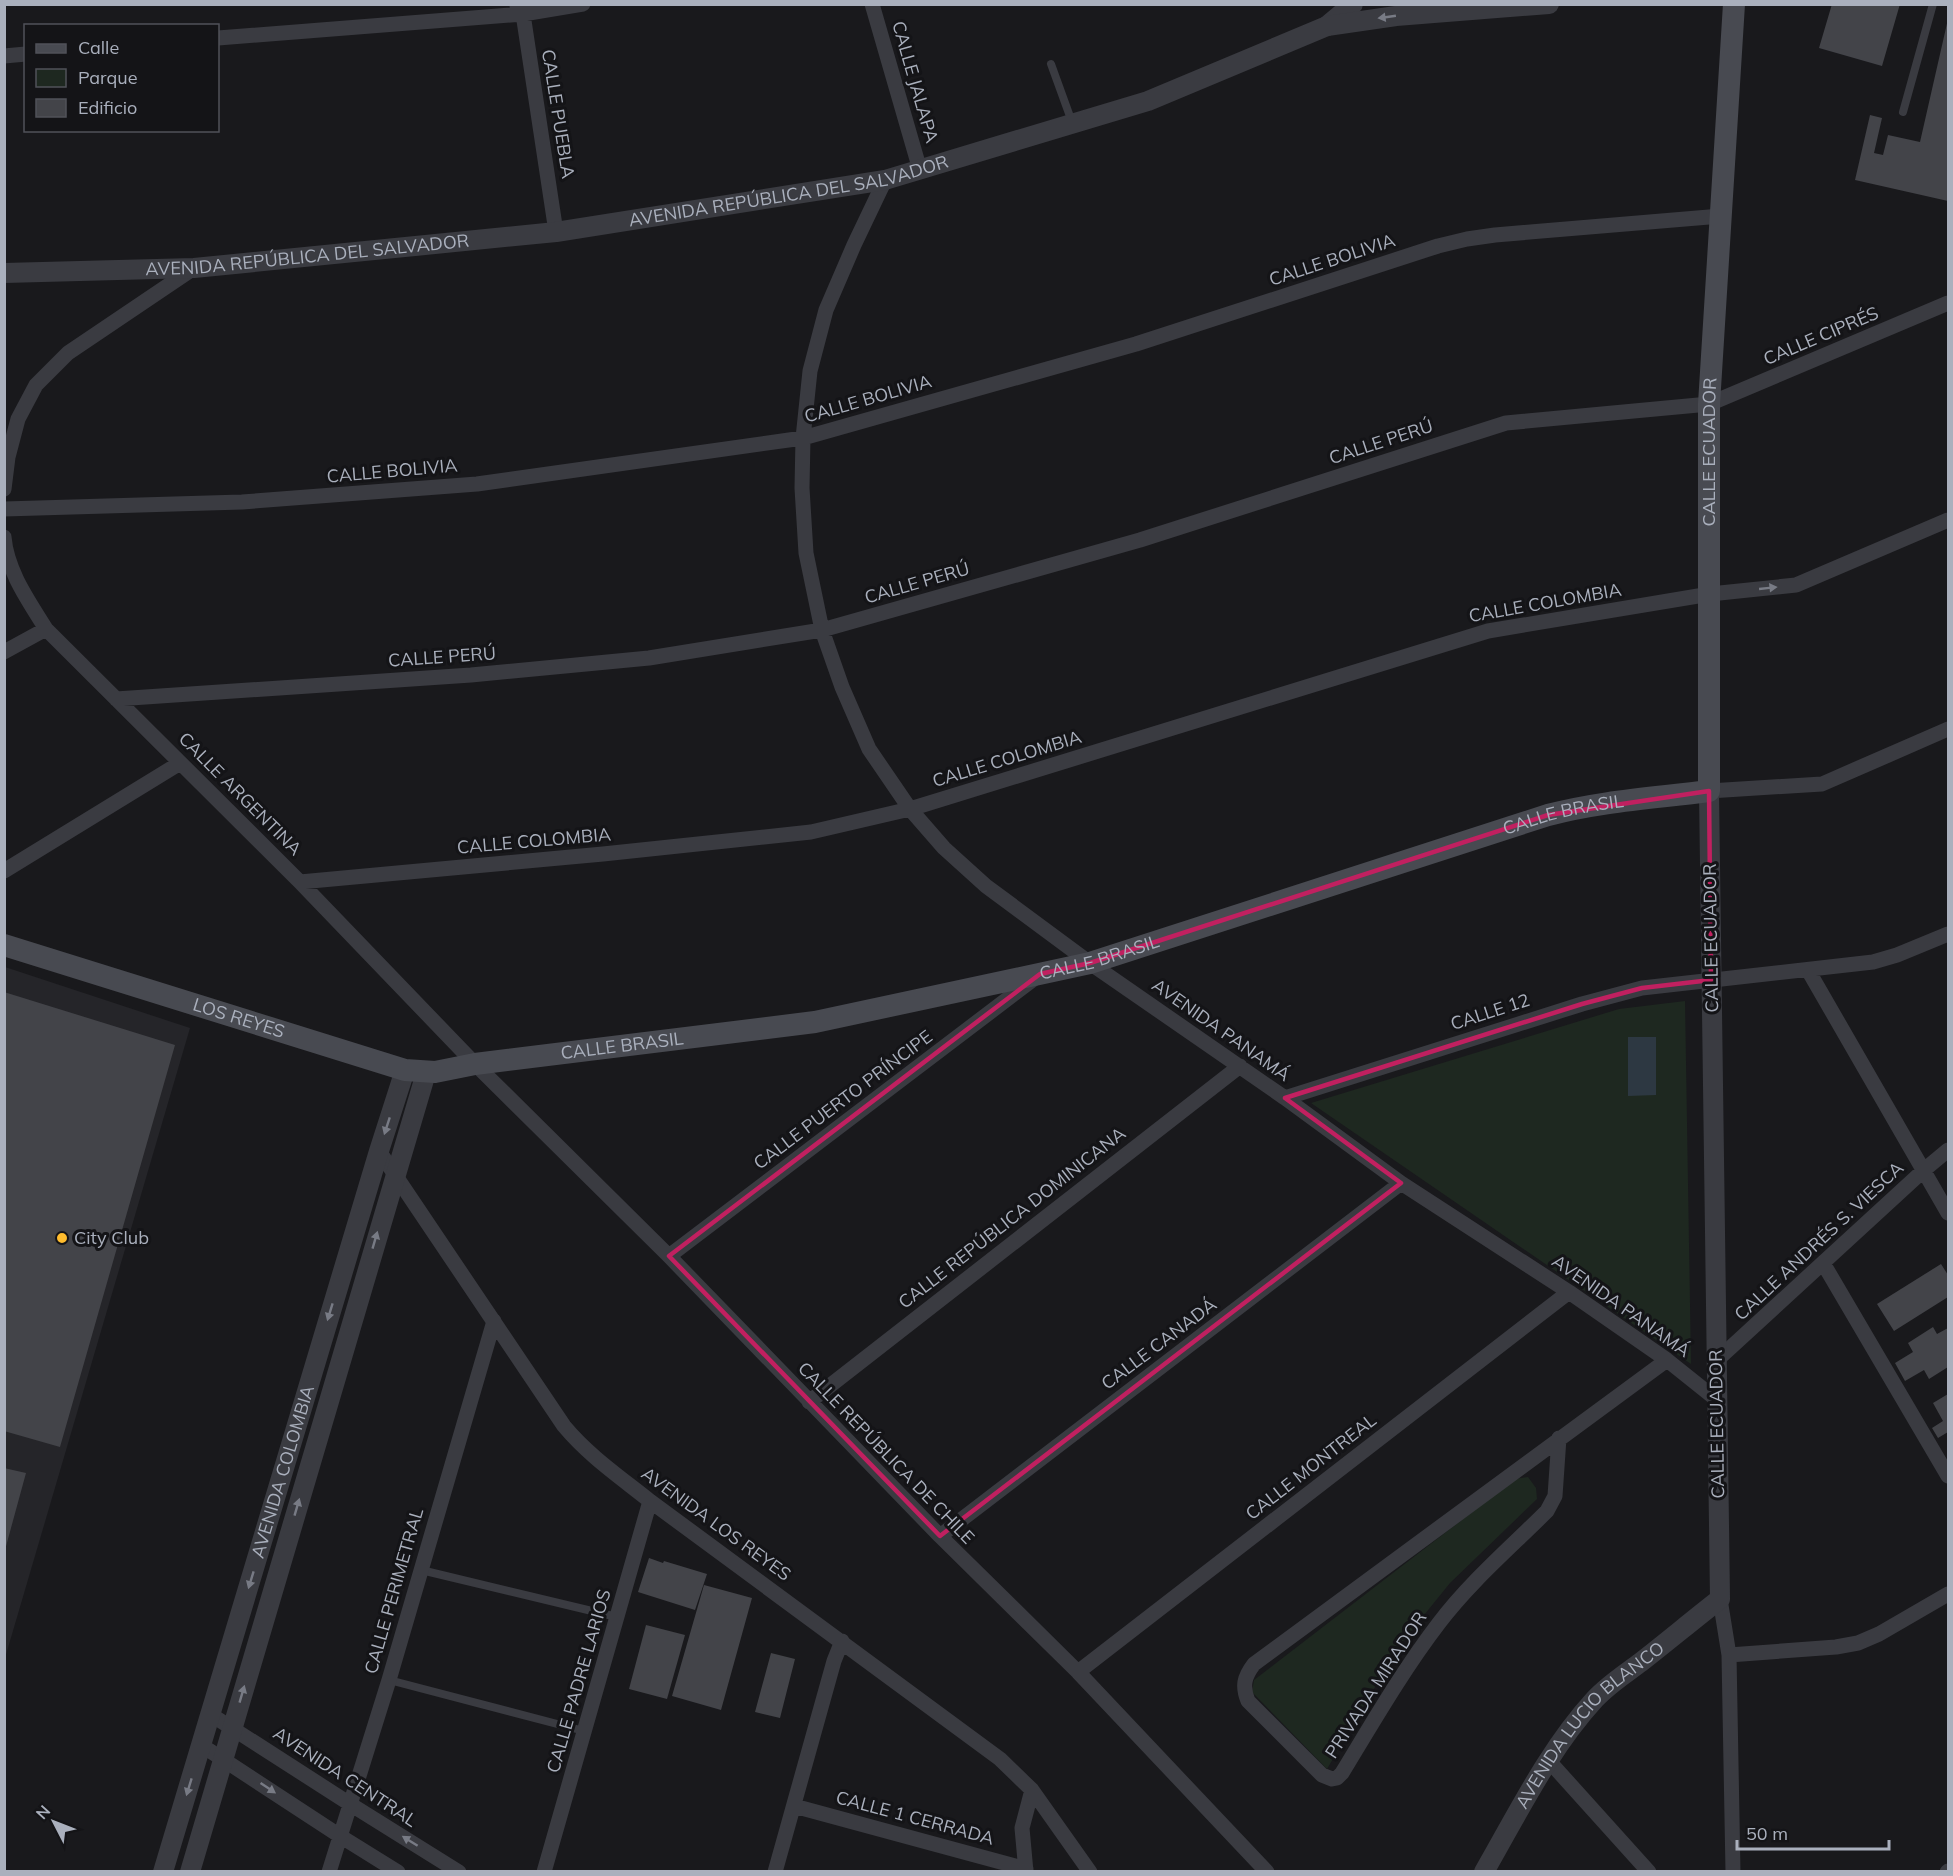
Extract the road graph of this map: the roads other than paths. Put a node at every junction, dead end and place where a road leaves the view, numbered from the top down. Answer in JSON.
{"nodes":[{"id":1,"x":583,"y":4,"type":"edge"},
{"id":2,"x":872,"y":4,"type":"edge"},
{"id":3,"x":1353,"y":4,"type":"edge"},
{"id":4,"x":1550,"y":4,"type":"edge"},
{"id":5,"x":1734,"y":4,"type":"edge"},
{"id":6,"x":1933,"y":4,"type":"edge"},
{"id":7,"x":520,"y":9,"type":"edge"},
{"id":8,"x":1327,"y":26,"type":"junction"},
{"id":9,"x":219,"y":39,"type":"edge"},
{"id":10,"x":24,"y":54,"type":"edge"},
{"id":11,"x":4,"y":56,"type":"edge"},
{"id":12,"x":1051,"y":64,"type":"dead end"},
{"id":13,"x":1903,"y":112,"type":"dead end"},
{"id":14,"x":1072,"y":124,"type":"junction"},
{"id":15,"x":920,"y":170,"type":"junction"},
{"id":16,"x":885,"y":180,"type":"junction"},
{"id":17,"x":1720,"y":216,"type":"junction"},
{"id":18,"x":556,"y":232,"type":"junction"},
{"id":19,"x":194,"y":268,"type":"junction"},
{"id":20,"x":4,"y":273,"type":"edge"},
{"id":21,"x":1948,"y":303,"type":"edge"},
{"id":22,"x":1709,"y":405,"type":"junction"},
{"id":23,"x":803,"y":438,"type":"junction"},
{"id":24,"x":4,"y":489,"type":"edge"},
{"id":25,"x":4,"y":509,"type":"edge"},
{"id":26,"x":1948,"y":520,"type":"edge"},
{"id":27,"x":4,"y":537,"type":"edge"},
{"id":28,"x":1710,"y":594,"type":"junction"},
{"id":29,"x":46,"y":629,"type":"junction"},
{"id":30,"x":822,"y":630,"type":"junction"},
{"id":31,"x":4,"y":652,"type":"edge"},
{"id":32,"x":116,"y":699,"type":"junction"},
{"id":33,"x":1948,"y":729,"type":"edge"},
{"id":34,"x":180,"y":763,"type":"junction"},
{"id":35,"x":1709,"y":791,"type":"junction"},
{"id":36,"x":910,"y":809,"type":"junction"},
{"id":37,"x":4,"y":870,"type":"edge"},
{"id":38,"x":300,"y":882,"type":"junction"},
{"id":39,"x":1948,"y":934,"type":"edge"},
{"id":40,"x":4,"y":945,"type":"edge"},
{"id":41,"x":1090,"y":963,"type":"junction"},
{"id":42,"x":1808,"y":970,"type":"junction"},
{"id":43,"x":1040,"y":974,"type":"junction"},
{"id":44,"x":1711,"y":980,"type":"junction"},
{"id":45,"x":475,"y":1064,"type":"junction"},
{"id":46,"x":1240,"y":1066,"type":"junction"},
{"id":47,"x":416,"y":1072,"type":"junction"},
{"id":48,"x":1285,"y":1098,"type":"junction"},
{"id":49,"x":1948,"y":1150,"type":"edge"},
{"id":50,"x":379,"y":1152,"type":"junction"},
{"id":51,"x":1923,"y":1170,"type":"junction"},
{"id":52,"x":395,"y":1173,"type":"junction"},
{"id":53,"x":1401,"y":1183,"type":"junction"},
{"id":54,"x":1948,"y":1214,"type":"edge"},
{"id":55,"x":669,"y":1256,"type":"junction"},
{"id":56,"x":1824,"y":1263,"type":"junction"},
{"id":57,"x":1569,"y":1292,"type":"junction"},
{"id":58,"x":494,"y":1321,"type":"junction"},
{"id":59,"x":1667,"y":1360,"type":"junction"},
{"id":60,"x":1716,"y":1361,"type":"junction"},
{"id":61,"x":1717,"y":1400,"type":"junction"},
{"id":62,"x":808,"y":1402,"type":"junction"},
{"id":63,"x":1559,"y":1438,"type":"junction"},
{"id":64,"x":1948,"y":1476,"type":"edge"},
{"id":65,"x":650,"y":1501,"type":"junction"},
{"id":66,"x":940,"y":1536,"type":"junction"},
{"id":67,"x":421,"y":1570,"type":"junction"},
{"id":68,"x":1948,"y":1594,"type":"edge"},
{"id":69,"x":1720,"y":1599,"type":"junction"},
{"id":70,"x":617,"y":1617,"type":"junction"},
{"id":71,"x":842,"y":1641,"type":"junction"},
{"id":72,"x":1729,"y":1655,"type":"junction"},
{"id":73,"x":1078,"y":1672,"type":"junction"},
{"id":74,"x":389,"y":1680,"type":"junction"},
{"id":75,"x":210,"y":1714,"type":"junction"},
{"id":76,"x":232,"y":1727,"type":"junction"},
{"id":77,"x":584,"y":1731,"type":"junction"},
{"id":78,"x":201,"y":1745,"type":"junction"},
{"id":79,"x":223,"y":1759,"type":"junction"},
{"id":80,"x":1549,"y":1761,"type":"junction"},
{"id":81,"x":1032,"y":1790,"type":"junction"},
{"id":82,"x":350,"y":1804,"type":"junction"},
{"id":83,"x":794,"y":1806,"type":"junction"},
{"id":84,"x":340,"y":1836,"type":"junction"},
{"id":85,"x":1026,"y":1870,"type":"edge"},
{"id":86,"x":163,"y":1872,"type":"edge"},
{"id":87,"x":190,"y":1872,"type":"edge"},
{"id":88,"x":329,"y":1872,"type":"edge"},
{"id":89,"x":398,"y":1872,"type":"edge"},
{"id":90,"x":459,"y":1872,"type":"edge"},
{"id":91,"x":544,"y":1872,"type":"edge"},
{"id":92,"x":775,"y":1872,"type":"edge"},
{"id":93,"x":1090,"y":1872,"type":"edge"},
{"id":94,"x":1267,"y":1872,"type":"edge"},
{"id":95,"x":1484,"y":1872,"type":"edge"},
{"id":96,"x":1649,"y":1872,"type":"edge"},
{"id":97,"x":1733,"y":1872,"type":"edge"}],
"edges":[{"from":1,"to":7,"type":"street"},
{"from":2,"to":15,"type":"street","name":"CALLE JALAPA"},
{"from":3,"to":8,"type":"street"},
{"from":4,"to":8,"type":"street","name":"AVENIDA REPÚBLICA DEL SALVADOR","one_way":true},
{"from":5,"to":17,"type":"main road","name":"CALLE ECUADOR"},
{"from":6,"to":13,"type":"lane"},
{"from":7,"to":9,"type":"street"},
{"from":7,"to":18,"type":"street","name":"CALLE PUEBLA"},
{"from":8,"to":14,"type":"street","name":"AVENIDA REPÚBLICA DEL SALVADOR"},
{"from":10,"to":11,"type":"street"},
{"from":12,"to":14,"type":"lane"},
{"from":14,"to":15,"type":"street","name":"AVENIDA REPÚBLICA DEL SALVADOR"},
{"from":15,"to":16,"type":"street","name":"AVENIDA REPÚBLICA DEL SALVADOR"},
{"from":16,"to":18,"type":"street","name":"AVENIDA REPÚBLICA DEL SALVADOR"},
{"from":16,"to":23,"type":"street","name":"AVENIDA PANAMÁ"},
{"from":17,"to":22,"type":"main road","name":"CALLE ECUADOR"},
{"from":17,"to":23,"type":"street","name":"CALLE BOLIVIA"},
{"from":18,"to":19,"type":"street","name":"AVENIDA REPÚBLICA DEL SALVADOR"},
{"from":19,"to":20,"type":"street","name":"AVENIDA REPÚBLICA DEL SALVADOR"},
{"from":19,"to":24,"type":"street"},
{"from":21,"to":22,"type":"street","name":"CALLE CIPRÉS"},
{"from":22,"to":28,"type":"main road","name":"CALLE ECUADOR"},
{"from":22,"to":30,"type":"street","name":"CALLE PERÚ"},
{"from":23,"to":25,"type":"street","name":"CALLE BOLIVIA"},
{"from":23,"to":30,"type":"street","name":"AVENIDA PANAMÁ"},
{"from":28,"to":26,"type":"street","name":"CALLE COLOMBIA","one_way":true},
{"from":27,"to":29,"type":"street","name":"CALLE ARGENTINA"},
{"from":28,"to":35,"type":"main road","name":"CALLE ECUADOR"},
{"from":28,"to":36,"type":"street","name":"CALLE COLOMBIA"},
{"from":29,"to":31,"type":"street"},
{"from":29,"to":32,"type":"street","name":"CALLE ARGENTINA"},
{"from":30,"to":32,"type":"street","name":"CALLE PERÚ"},
{"from":30,"to":36,"type":"street","name":"AVENIDA PANAMÁ"},
{"from":32,"to":34,"type":"street","name":"CALLE ARGENTINA"},
{"from":33,"to":35,"type":"street"},
{"from":34,"to":37,"type":"street"},
{"from":34,"to":38,"type":"street","name":"CALLE ARGENTINA"},
{"from":35,"to":41,"type":"main road","name":"CALLE BRASIL"},
{"from":35,"to":44,"type":"street","name":"CALLE ECUADOR"},
{"from":36,"to":38,"type":"street","name":"CALLE COLOMBIA"},
{"from":36,"to":41,"type":"street","name":"AVENIDA PANAMÁ"},
{"from":38,"to":45,"type":"street","name":"CALLE ARGENTINA"},
{"from":39,"to":42,"type":"street"},
{"from":40,"to":47,"type":"main road","name":"LOS REYES"},
{"from":41,"to":43,"type":"main road","name":"CALLE BRASIL"},
{"from":41,"to":46,"type":"street","name":"AVENIDA PANAMÁ"},
{"from":42,"to":44,"type":"street"},
{"from":42,"to":51,"type":"street"},
{"from":43,"to":45,"type":"main road","name":"CALLE BRASIL"},
{"from":43,"to":55,"type":"street","name":"CALLE PUERTO PRÍNCIPE"},
{"from":44,"to":48,"type":"street","name":"CALLE 12"},
{"from":44,"to":60,"type":"street","name":"CALLE ECUADOR"},
{"from":45,"to":47,"type":"main road","name":"LOS REYES"},
{"from":45,"to":55,"type":"street","name":"CALLE REPÚBLICA DE CHILE"},
{"from":46,"to":48,"type":"street","name":"AVENIDA PANAMÁ"},
{"from":46,"to":62,"type":"street","name":"CALLE REPÚBLICA DOMINICANA"},
{"from":47,"to":50,"type":"street","name":"AVENIDA COLOMBIA","one_way":true},
{"from":47,"to":52,"type":"street","name":"AVENIDA COLOMBIA"},
{"from":48,"to":53,"type":"street","name":"AVENIDA PANAMÁ"},
{"from":49,"to":51,"type":"street","name":"CALLE ANDRÉS S. VIESCA"},
{"from":50,"to":52,"type":"street","name":"AVENIDA LOS REYES"},
{"from":50,"to":75,"type":"street","name":"AVENIDA COLOMBIA","one_way":true},
{"from":51,"to":54,"type":"street"},
{"from":51,"to":56,"type":"street","name":"CALLE ANDRÉS S. VIESCA"},
{"from":52,"to":58,"type":"street","name":"AVENIDA LOS REYES"},
{"from":76,"to":52,"type":"street","name":"AVENIDA COLOMBIA","one_way":true},
{"from":53,"to":57,"type":"street","name":"AVENIDA PANAMÁ"},
{"from":53,"to":66,"type":"street","name":"CALLE CANADÁ"},
{"from":55,"to":62,"type":"street","name":"CALLE REPÚBLICA DE CHILE"},
{"from":56,"to":60,"type":"street","name":"CALLE ANDRÉS S. VIESCA"},
{"from":56,"to":64,"type":"street"},
{"from":57,"to":59,"type":"street","name":"AVENIDA PANAMÁ"},
{"from":57,"to":73,"type":"street","name":"CALLE MONTREAL"},
{"from":58,"to":65,"type":"street","name":"AVENIDA LOS REYES"},
{"from":58,"to":67,"type":"street","name":"CALLE PERIMETRAL"},
{"from":59,"to":61,"type":"street","name":"AVENIDA PANAMÁ"},
{"from":59,"to":63,"type":"street","name":"PRIVADA MIRADOR"},
{"from":60,"to":61,"type":"street","name":"CALLE ECUADOR"},
{"from":61,"to":69,"type":"street","name":"CALLE ECUADOR"},
{"from":62,"to":66,"type":"street","name":"CALLE REPÚBLICA DE CHILE"},
{"from":63,"to":63,"type":"street","name":"PRIVADA MIRADOR"},
{"from":65,"to":70,"type":"street","name":"CALLE PADRE LARIOS"},
{"from":65,"to":71,"type":"street","name":"AVENIDA LOS REYES"},
{"from":66,"to":73,"type":"street","name":"CALLE REPÚBLICA DE CHILE"},
{"from":67,"to":70,"type":"lane"},
{"from":67,"to":74,"type":"street","name":"CALLE PERIMETRAL"},
{"from":68,"to":72,"type":"street"},
{"from":69,"to":72,"type":"street","name":"CALLE ECUADOR"},
{"from":69,"to":80,"type":"street","name":"AVENIDA LUCIO BLANCO"},
{"from":70,"to":77,"type":"street","name":"CALLE PADRE LARIOS"},
{"from":71,"to":81,"type":"street","name":"AVENIDA LOS REYES"},
{"from":71,"to":83,"type":"street"},
{"from":72,"to":97,"type":"street","name":"CALLE ECUADOR"},
{"from":73,"to":94,"type":"street","name":"CALLE REPÚBLICA DE CHILE"},
{"from":74,"to":77,"type":"lane"},
{"from":74,"to":82,"type":"street","name":"CALLE PERIMETRAL"},
{"from":75,"to":76,"type":"street","name":"AVENIDA CENTRAL"},
{"from":75,"to":78,"type":"street","name":"AVENIDA COLOMBIA"},
{"from":76,"to":79,"type":"street","name":"AVENIDA COLOMBIA"},
{"from":76,"to":82,"type":"street","name":"AVENIDA CENTRAL"},
{"from":77,"to":91,"type":"street","name":"CALLE PADRE LARIOS"},
{"from":78,"to":79,"type":"street"},
{"from":78,"to":86,"type":"street","name":"AVENIDA COLOMBIA","one_way":true},
{"from":79,"to":84,"type":"street","one_way":true},
{"from":79,"to":87,"type":"street","name":"AVENIDA COLOMBIA"},
{"from":80,"to":95,"type":"street","name":"AVENIDA LUCIO BLANCO"},
{"from":80,"to":96,"type":"street"},
{"from":81,"to":85,"type":"street"},
{"from":81,"to":93,"type":"street","name":"AVENIDA LOS REYES"},
{"from":82,"to":84,"type":"street","name":"CALLE PERIMETRAL"},
{"from":90,"to":82,"type":"street","name":"AVENIDA CENTRAL","one_way":true},
{"from":83,"to":85,"type":"street","name":"CALLE 1 CERRADA"},
{"from":83,"to":92,"type":"street"},
{"from":84,"to":88,"type":"street","name":"CALLE PERIMETRAL"},
{"from":84,"to":89,"type":"street"}]}
